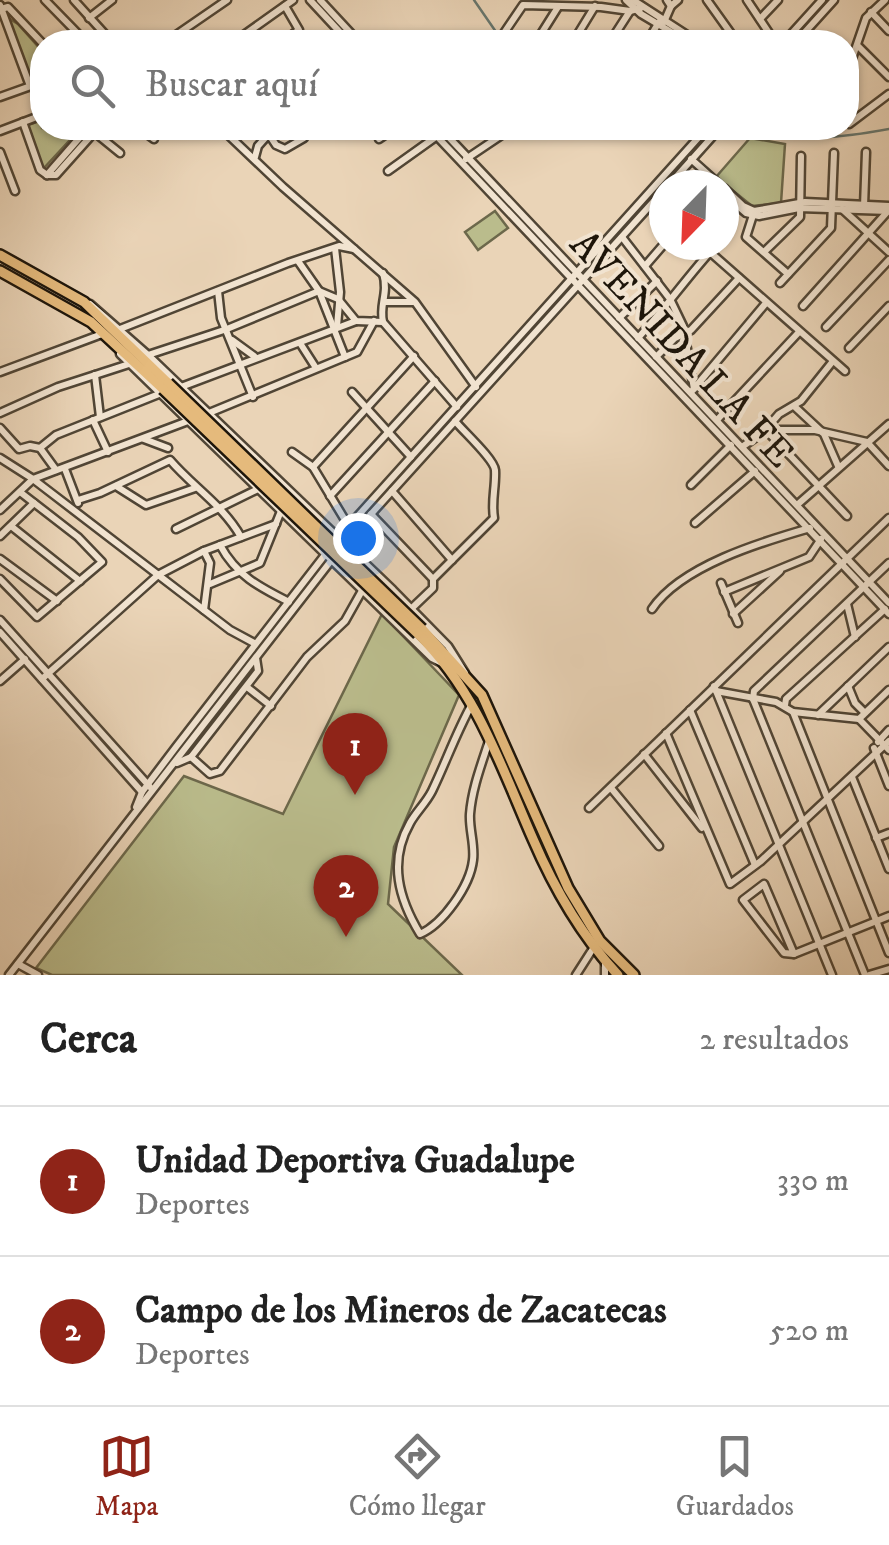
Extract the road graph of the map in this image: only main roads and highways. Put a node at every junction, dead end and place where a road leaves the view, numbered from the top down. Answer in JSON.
{"nodes":[{"id":1,"x":0,"y":256,"type":"edge"},
{"id":2,"x":0,"y":271,"type":"edge"},
{"id":3,"x":164,"y":388,"type":"junction"},
{"id":4,"x":420,"y":632,"type":"junction"},
{"id":5,"x":618,"y":975,"type":"edge"},
{"id":6,"x":634,"y":975,"type":"edge"}],
"edges":[{"from":1,"to":3,"type":"main road"},
{"from":2,"to":3,"type":"main road"},
{"from":3,"to":4,"type":"main road","bridge":true},
{"from":3,"to":4,"type":"main road","bridge":true},
{"from":4,"to":5,"type":"main road"},
{"from":4,"to":6,"type":"main road"}]}
